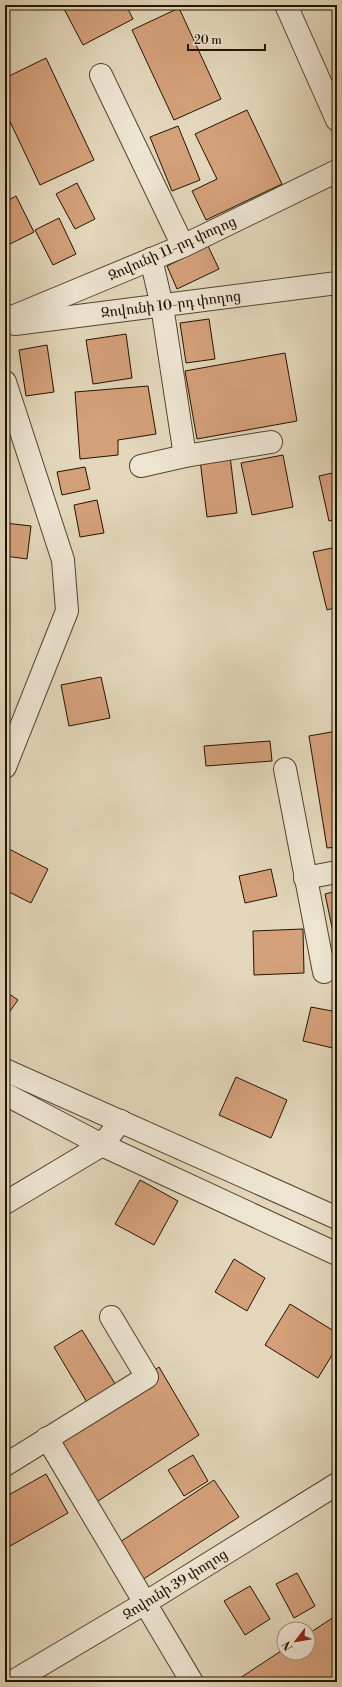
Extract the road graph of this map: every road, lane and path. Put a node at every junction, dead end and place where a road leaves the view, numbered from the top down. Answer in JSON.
{"nodes":[{"id":1,"x":286,"y":5,"type":"edge"},
{"id":2,"x":101,"y":75,"type":"dead end"},
{"id":3,"x":337,"y":120,"type":"edge"},
{"id":4,"x":337,"y":171,"type":"edge"},
{"id":5,"x":183,"y":246,"type":"junction"},
{"id":6,"x":151,"y":260,"type":"junction"},
{"id":7,"x":337,"y":283,"type":"edge"},
{"id":8,"x":162,"y":306,"type":"junction"},
{"id":9,"x":5,"y":320,"type":"edge"},
{"id":10,"x":5,"y":325,"type":"edge"},
{"id":11,"x":5,"y":382,"type":"edge"},
{"id":12,"x":271,"y":442,"type":"dead end"},
{"id":13,"x":185,"y":456,"type":"junction"},
{"id":14,"x":141,"y":466,"type":"dead end"},
{"id":15,"x":5,"y":767,"type":"edge"},
{"id":16,"x":285,"y":769,"type":"dead end"},
{"id":17,"x":337,"y":872,"type":"edge"},
{"id":18,"x":305,"y":878,"type":"junction"},
{"id":19,"x":324,"y":972,"type":"dead end"},
{"id":20,"x":5,"y":1070,"type":"edge"},
{"id":21,"x":5,"y":1094,"type":"edge"},
{"id":22,"x":120,"y":1121,"type":"junction"},
{"id":23,"x":102,"y":1145,"type":"junction"},
{"id":24,"x":5,"y":1203,"type":"edge"},
{"id":25,"x":337,"y":1218,"type":"edge"},
{"id":26,"x":337,"y":1254,"type":"edge"},
{"id":27,"x":111,"y":1317,"type":"dead end"},
{"id":28,"x":47,"y":1438,"type":"junction"},
{"id":29,"x":5,"y":1465,"type":"edge"},
{"id":30,"x":337,"y":1484,"type":"edge"},
{"id":31,"x":145,"y":1603,"type":"junction"},
{"id":32,"x":12,"y":1682,"type":"edge"},
{"id":33,"x":192,"y":1682,"type":"edge"}],
"edges":[{"from":1,"to":3,"type":"street"},
{"from":2,"to":5,"type":"street"},
{"from":4,"to":5,"type":"street","name":"Զովունի 11-րդ փողոց"},
{"from":5,"to":6,"type":"street","name":"Զովունի 11-րդ փողոց"},
{"from":6,"to":8,"type":"street"},
{"from":6,"to":9,"type":"street","name":"Զովունի 11-րդ փողոց"},
{"from":7,"to":8,"type":"street","name":"Զովունի 10-րդ փողոց"},
{"from":8,"to":10,"type":"street","name":"Զովունի 10-րդ փողոց"},
{"from":8,"to":13,"type":"street"},
{"from":11,"to":15,"type":"street"},
{"from":12,"to":13,"type":"street"},
{"from":13,"to":14,"type":"street"},
{"from":16,"to":18,"type":"street"},
{"from":17,"to":18,"type":"street"},
{"from":18,"to":19,"type":"street"},
{"from":20,"to":22,"type":"street"},
{"from":21,"to":23,"type":"street"},
{"from":22,"to":23,"type":"street"},
{"from":22,"to":25,"type":"street"},
{"from":23,"to":24,"type":"street"},
{"from":23,"to":26,"type":"street"},
{"from":27,"to":28,"type":"street"},
{"from":28,"to":29,"type":"street"},
{"from":28,"to":31,"type":"street"},
{"from":30,"to":31,"type":"street","name":"Զովունի 39 փողոց"},
{"from":31,"to":32,"type":"street","name":"Զովունի 39 փողոց"},
{"from":31,"to":33,"type":"street"}]}
